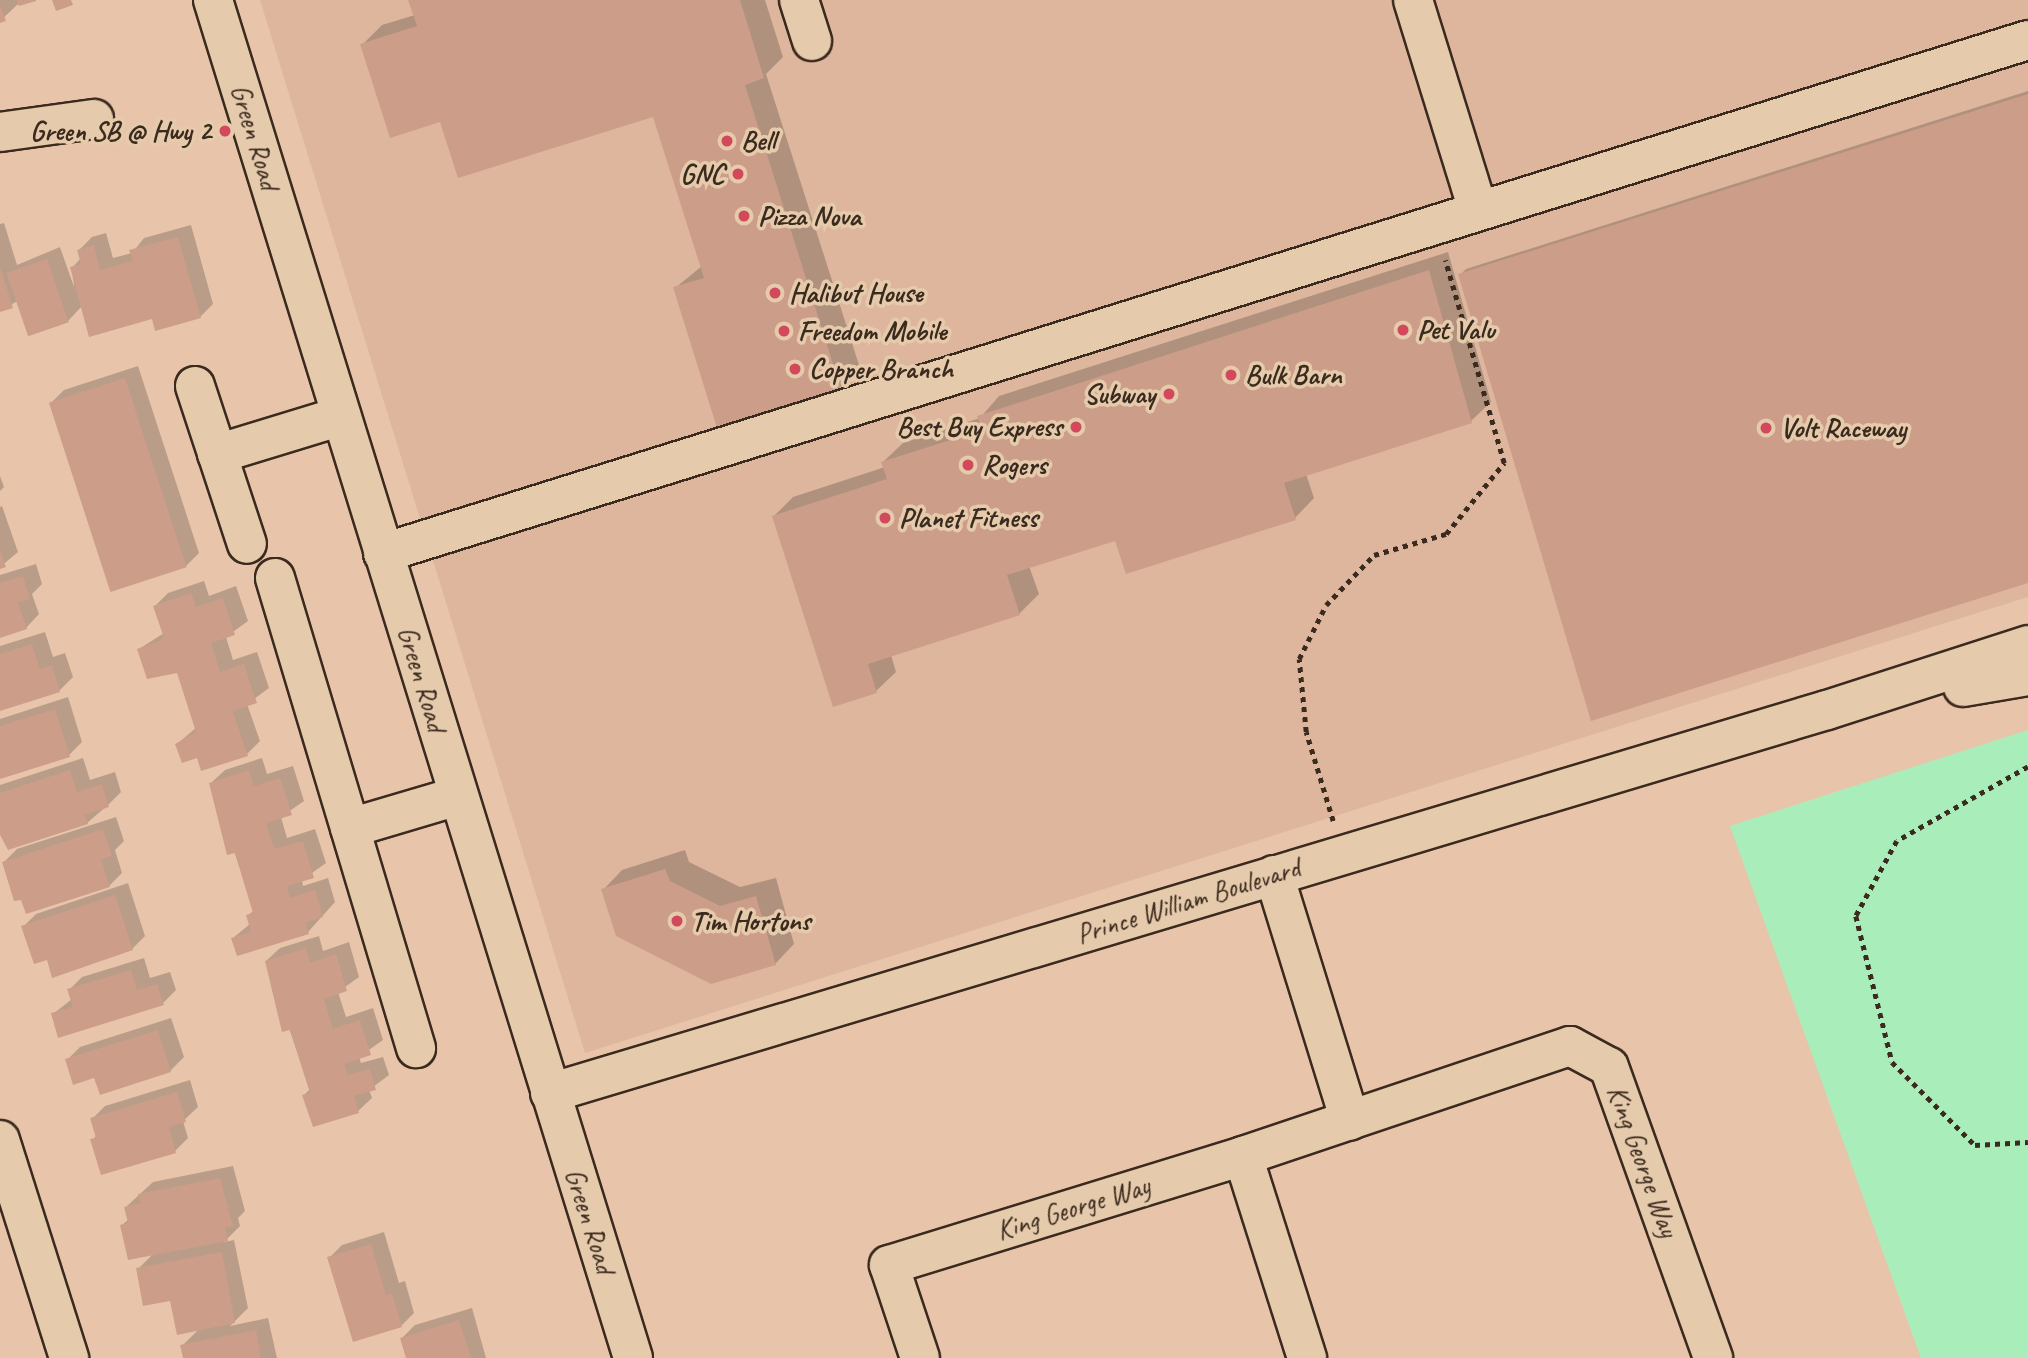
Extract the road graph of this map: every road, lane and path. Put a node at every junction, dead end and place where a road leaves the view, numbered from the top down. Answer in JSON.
{"nodes":[{"id":1,"x":213,"y":0,"type":"edge"},
{"id":2,"x":799,"y":0,"type":"edge"},
{"id":3,"x":1413,"y":0,"type":"edge"},
{"id":4,"x":2028,"y":40,"type":"edge"},
{"id":5,"x":812,"y":41,"type":"dead end"},
{"id":6,"x":94,"y":119,"type":"dead end"},
{"id":7,"x":0,"y":132,"type":"edge"},
{"id":8,"x":1478,"y":210,"type":"junction"},
{"id":9,"x":1434,"y":224,"type":"junction"},
{"id":10,"x":195,"y":386,"type":"dead end"},
{"id":11,"x":341,"y":416,"type":"junction"},
{"id":12,"x":217,"y":454,"type":"junction"},
{"id":13,"x":247,"y":544,"type":"dead end"},
{"id":14,"x":383,"y":553,"type":"junction"},
{"id":15,"x":275,"y":578,"type":"dead end"},
{"id":16,"x":2028,"y":645,"type":"edge"},
{"id":17,"x":2028,"y":676,"type":"edge"},
{"id":18,"x":1827,"y":710,"type":"junction"},
{"id":19,"x":2028,"y":767,"type":"edge"},
{"id":20,"x":458,"y":796,"type":"junction"},
{"id":21,"x":350,"y":828,"type":"junction"},
{"id":22,"x":1344,"y":855,"type":"junction"},
{"id":23,"x":1274,"y":876,"type":"junction"},
{"id":24,"x":416,"y":1048,"type":"dead end"},
{"id":25,"x":550,"y":1093,"type":"junction"},
{"id":26,"x":1350,"y":1120,"type":"junction"},
{"id":27,"x":0,"y":1140,"type":"edge"},
{"id":28,"x":2028,"y":1142,"type":"edge"},
{"id":29,"x":1243,"y":1156,"type":"junction"},
{"id":30,"x":69,"y":1358,"type":"edge"},
{"id":31,"x":634,"y":1358,"type":"edge"},
{"id":32,"x":920,"y":1358,"type":"edge"},
{"id":33,"x":1307,"y":1358,"type":"edge"},
{"id":34,"x":1713,"y":1358,"type":"edge"}],
"edges":[{"from":1,"to":11,"type":"street","name":"Green Road"},
{"from":2,"to":5,"type":"street"},
{"from":3,"to":8,"type":"street"},
{"from":4,"to":8,"type":"street"},
{"from":6,"to":7,"type":"street"},
{"from":8,"to":9,"type":"street"},
{"from":9,"to":14,"type":"street"},
{"from":9,"to":22,"type":"path"},
{"from":10,"to":12,"type":"street"},
{"from":11,"to":12,"type":"street"},
{"from":11,"to":14,"type":"street","name":"Green Road"},
{"from":12,"to":13,"type":"street"},
{"from":14,"to":20,"type":"street","name":"Green Road"},
{"from":15,"to":21,"type":"street"},
{"from":16,"to":18,"type":"street","name":"Prince William Boulevard"},
{"from":17,"to":18,"type":"street","name":"Prince William Boulevard"},
{"from":18,"to":22,"type":"street","name":"Prince William Boulevard"},
{"from":19,"to":28,"type":"path"},
{"from":20,"to":21,"type":"street"},
{"from":20,"to":25,"type":"street","name":"Green Road"},
{"from":21,"to":24,"type":"street"},
{"from":22,"to":23,"type":"street","name":"Prince William Boulevard"},
{"from":23,"to":25,"type":"street","name":"Prince William Boulevard"},
{"from":23,"to":26,"type":"street"},
{"from":25,"to":31,"type":"street","name":"Green Road"},
{"from":26,"to":29,"type":"street","name":"King George Way"},
{"from":26,"to":34,"type":"street","name":"King George Way"},
{"from":27,"to":30,"type":"street"},
{"from":29,"to":32,"type":"street","name":"King George Way"},
{"from":29,"to":33,"type":"street"}]}
